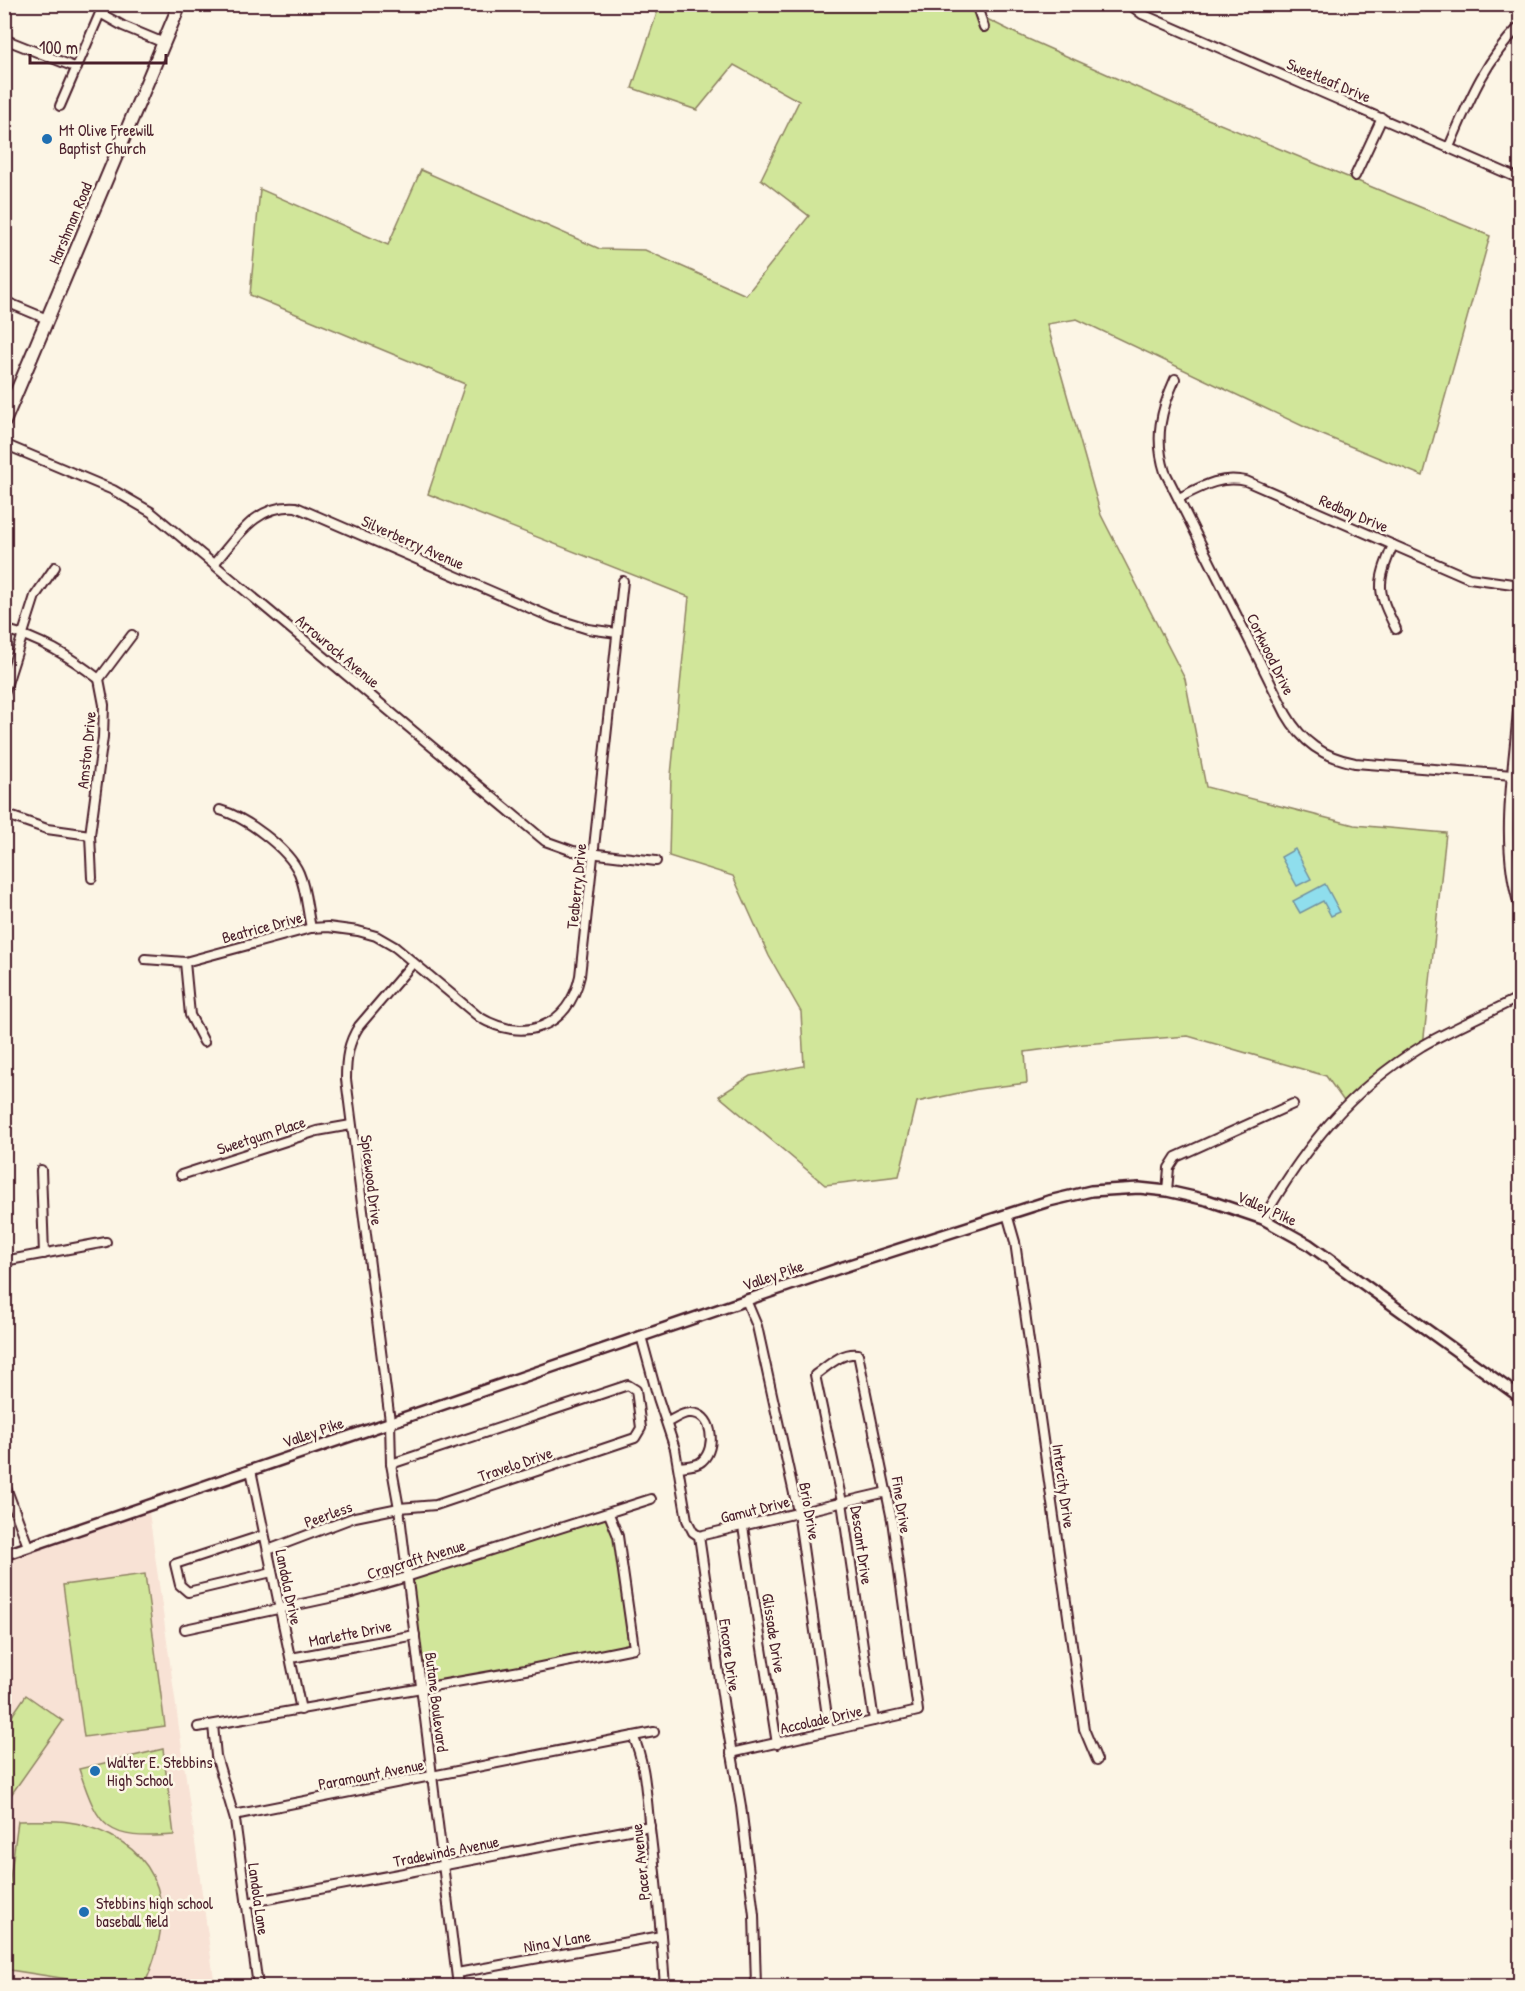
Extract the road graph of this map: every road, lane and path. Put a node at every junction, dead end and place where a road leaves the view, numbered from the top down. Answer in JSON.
{"nodes":[{"id":1,"x":104,"y":4,"type":"edge"},
{"id":2,"x":180,"y":4,"type":"edge"},
{"id":3,"x":976,"y":4,"type":"edge"},
{"id":4,"x":1129,"y":4,"type":"edge"},
{"id":5,"x":100,"y":14,"type":"junction"},
{"id":6,"x":1521,"y":26,"type":"edge"},
{"id":7,"x":984,"y":27,"type":"dead end"},
{"id":8,"x":4,"y":39,"type":"edge"},
{"id":9,"x":164,"y":43,"type":"junction"},
{"id":10,"x":77,"y":68,"type":"junction"},
{"id":11,"x":60,"y":106,"type":"dead end"},
{"id":12,"x":1382,"y":118,"type":"junction"},
{"id":13,"x":1449,"y":147,"type":"junction"},
{"id":14,"x":1355,"y":176,"type":"dead end"},
{"id":15,"x":1521,"y":178,"type":"edge"},
{"id":16,"x":4,"y":301,"type":"edge"},
{"id":17,"x":47,"y":319,"type":"junction"},
{"id":18,"x":1175,"y":379,"type":"dead end"},
{"id":19,"x":4,"y":422,"type":"edge"},
{"id":20,"x":4,"y":444,"type":"edge"},
{"id":21,"x":1179,"y":498,"type":"junction"},
{"id":22,"x":1393,"y":545,"type":"junction"},
{"id":23,"x":214,"y":564,"type":"junction"},
{"id":24,"x":55,"y":567,"type":"dead end"},
{"id":25,"x":623,"y":581,"type":"dead end"},
{"id":26,"x":1521,"y":585,"type":"edge"},
{"id":27,"x":4,"y":629,"type":"edge"},
{"id":28,"x":1396,"y":629,"type":"dead end"},
{"id":29,"x":617,"y":633,"type":"junction"},
{"id":30,"x":23,"y":634,"type":"junction"},
{"id":31,"x":132,"y":635,"type":"dead end"},
{"id":32,"x":1521,"y":677,"type":"edge"},
{"id":33,"x":99,"y":679,"type":"junction"},
{"id":34,"x":4,"y":693,"type":"edge"},
{"id":35,"x":1520,"y":701,"type":"edge"},
{"id":36,"x":1513,"y":775,"type":"junction"},
{"id":37,"x":220,"y":810,"type":"dead end"},
{"id":38,"x":4,"y":814,"type":"edge"},
{"id":39,"x":90,"y":835,"type":"junction"},
{"id":40,"x":593,"y":854,"type":"junction"},
{"id":41,"x":656,"y":861,"type":"dead end"},
{"id":42,"x":92,"y":878,"type":"dead end"},
{"id":43,"x":1521,"y":909,"type":"edge"},
{"id":44,"x":310,"y":928,"type":"junction"},
{"id":45,"x":145,"y":959,"type":"dead end"},
{"id":46,"x":184,"y":962,"type":"junction"},
{"id":47,"x":412,"y":963,"type":"junction"},
{"id":48,"x":1521,"y":997,"type":"edge"},
{"id":49,"x":204,"y":1042,"type":"dead end"},
{"id":50,"x":1293,"y":1104,"type":"dead end"},
{"id":51,"x":351,"y":1125,"type":"junction"},
{"id":52,"x":41,"y":1170,"type":"dead end"},
{"id":53,"x":181,"y":1175,"type":"dead end"},
{"id":54,"x":1167,"y":1191,"type":"junction"},
{"id":55,"x":1007,"y":1214,"type":"junction"},
{"id":56,"x":1263,"y":1219,"type":"junction"},
{"id":57,"x":105,"y":1242,"type":"dead end"},
{"id":58,"x":44,"y":1254,"type":"junction"},
{"id":59,"x":4,"y":1261,"type":"edge"},
{"id":60,"x":746,"y":1300,"type":"junction"},
{"id":61,"x":641,"y":1336,"type":"junction"},
{"id":62,"x":815,"y":1375,"type":"joint"},
{"id":63,"x":1521,"y":1397,"type":"edge"},
{"id":64,"x":390,"y":1421,"type":"junction"},
{"id":65,"x":668,"y":1422,"type":"junction"},
{"id":66,"x":391,"y":1464,"type":"junction"},
{"id":67,"x":679,"y":1467,"type":"junction"},
{"id":68,"x":251,"y":1470,"type":"junction"},
{"id":69,"x":4,"y":1482,"type":"edge"},
{"id":70,"x":887,"y":1492,"type":"junction"},
{"id":71,"x":651,"y":1499,"type":"dead end"},
{"id":72,"x":842,"y":1502,"type":"junction"},
{"id":73,"x":399,"y":1508,"type":"junction"},
{"id":74,"x":798,"y":1512,"type":"junction"},
{"id":75,"x":609,"y":1514,"type":"junction"},
{"id":76,"x":743,"y":1527,"type":"junction"},
{"id":77,"x":264,"y":1535,"type":"junction"},
{"id":78,"x":699,"y":1536,"type":"junction"},
{"id":79,"x":28,"y":1546,"type":"junction"},
{"id":80,"x":268,"y":1550,"type":"junction"},
{"id":81,"x":4,"y":1555,"type":"edge"},
{"id":82,"x":272,"y":1572,"type":"junction"},
{"id":83,"x":407,"y":1576,"type":"junction"},
{"id":84,"x":281,"y":1609,"type":"junction"},
{"id":85,"x":185,"y":1629,"type":"dead end"},
{"id":86,"x":415,"y":1635,"type":"junction"},
{"id":87,"x":291,"y":1658,"type":"junction"},
{"id":88,"x":421,"y":1687,"type":"junction"},
{"id":89,"x":301,"y":1710,"type":"junction"},
{"id":90,"x":918,"y":1711,"type":"joint"},
{"id":91,"x":874,"y":1720,"type":"junction"},
{"id":92,"x":213,"y":1725,"type":"junction"},
{"id":93,"x":198,"y":1727,"type":"dead end"},
{"id":94,"x":829,"y":1730,"type":"junction"},
{"id":95,"x":654,"y":1732,"type":"dead end"},
{"id":96,"x":633,"y":1736,"type":"junction"},
{"id":97,"x":777,"y":1744,"type":"junction"},
{"id":98,"x":731,"y":1753,"type":"junction"},
{"id":99,"x":1097,"y":1760,"type":"dead end"},
{"id":100,"x":432,"y":1776,"type":"junction"},
{"id":101,"x":234,"y":1815,"type":"junction"},
{"id":102,"x":650,"y":1826,"type":"junction"},
{"id":103,"x":443,"y":1865,"type":"junction"},
{"id":104,"x":246,"y":1903,"type":"junction"},
{"id":105,"x":661,"y":1936,"type":"junction"},
{"id":106,"x":457,"y":1973,"type":"junction"},
{"id":107,"x":258,"y":1986,"type":"edge"},
{"id":108,"x":457,"y":1986,"type":"edge"},
{"id":109,"x":665,"y":1986,"type":"edge"},
{"id":110,"x":756,"y":1986,"type":"edge"}],
"edges":[{"from":1,"to":5,"type":"street"},
{"from":2,"to":9,"type":"main road","name":"Harshman Road"},
{"from":3,"to":7,"type":"street"},
{"from":4,"to":12,"type":"street","name":"Sweetleaf Drive"},
{"from":5,"to":9,"type":"street"},
{"from":5,"to":10,"type":"street"},
{"from":6,"to":13,"type":"street"},
{"from":8,"to":10,"type":"street"},
{"from":9,"to":17,"type":"main road","name":"Harshman Road"},
{"from":10,"to":11,"type":"street"},
{"from":12,"to":13,"type":"street","name":"Sweetleaf Drive"},
{"from":12,"to":14,"type":"street"},
{"from":13,"to":15,"type":"street","name":"Sweetleaf Drive"},
{"from":16,"to":17,"type":"street"},
{"from":17,"to":19,"type":"main road","name":"Harshman Road"},
{"from":18,"to":21,"type":"street","name":"Corkwood Drive"},
{"from":20,"to":23,"type":"street","name":"Arrowrock Avenue"},
{"from":21,"to":22,"type":"street","name":"Redbay Drive"},
{"from":21,"to":36,"type":"street","name":"Corkwood Drive"},
{"from":22,"to":26,"type":"street","name":"Redbay Drive"},
{"from":22,"to":28,"type":"street"},
{"from":23,"to":29,"type":"street","name":"Silverberry Avenue"},
{"from":23,"to":40,"type":"street","name":"Arrowrock Avenue"},
{"from":24,"to":30,"type":"street"},
{"from":25,"to":29,"type":"street","name":"Teaberry Drive"},
{"from":27,"to":30,"type":"street"},
{"from":29,"to":40,"type":"street","name":"Teaberry Drive"},
{"from":30,"to":33,"type":"street"},
{"from":30,"to":34,"type":"street"},
{"from":31,"to":33,"type":"street"},
{"from":32,"to":35,"type":"street"},
{"from":33,"to":39,"type":"street","name":"Amston Drive"},
{"from":35,"to":36,"type":"street"},
{"from":36,"to":43,"type":"street"},
{"from":37,"to":44,"type":"street"},
{"from":38,"to":39,"type":"street"},
{"from":39,"to":42,"type":"street","name":"Amston Drive"},
{"from":40,"to":41,"type":"street","name":"Arrowrock Avenue"},
{"from":40,"to":47,"type":"street","name":"Teaberry Drive"},
{"from":44,"to":46,"type":"street","name":"Beatrice Drive"},
{"from":44,"to":47,"type":"street","name":"Beatrice Drive"},
{"from":45,"to":46,"type":"street","name":"Beatrice Drive"},
{"from":46,"to":49,"type":"street"},
{"from":47,"to":51,"type":"street","name":"Spicewood Drive"},
{"from":48,"to":56,"type":"street"},
{"from":50,"to":54,"type":"street"},
{"from":51,"to":53,"type":"street","name":"Sweetgum Place"},
{"from":51,"to":64,"type":"street","name":"Spicewood Drive"},
{"from":52,"to":58,"type":"street"},
{"from":54,"to":55,"type":"street","name":"Valley Pike"},
{"from":54,"to":56,"type":"street","name":"Valley Pike"},
{"from":55,"to":60,"type":"street","name":"Valley Pike"},
{"from":55,"to":99,"type":"street","name":"Intercity Drive"},
{"from":56,"to":63,"type":"street","name":"Valley Pike"},
{"from":57,"to":58,"type":"street"},
{"from":58,"to":59,"type":"street"},
{"from":60,"to":61,"type":"street","name":"Valley Pike"},
{"from":60,"to":74,"type":"street","name":"Brio Drive"},
{"from":61,"to":64,"type":"street","name":"Valley Pike"},
{"from":61,"to":65,"type":"street","name":"Encore Drive"},
{"from":62,"to":70,"type":"street","name":"Fine Drive"},
{"from":62,"to":72,"type":"street","name":"Descant Drive"},
{"from":64,"to":66,"type":"street","name":"Butane Boulevard"},
{"from":64,"to":68,"type":"street","name":"Valley Pike"},
{"from":65,"to":67,"type":"street","name":"Encore Drive"},
{"from":65,"to":67,"type":"street"},
{"from":66,"to":73,"type":"street","name":"Butane Boulevard"},
{"from":66,"to":73,"type":"street","name":"Travelo Drive"},
{"from":67,"to":78,"type":"street","name":"Encore Drive"},
{"from":68,"to":77,"type":"street","name":"Landola Drive"},
{"from":68,"to":79,"type":"street","name":"Valley Pike"},
{"from":69,"to":79,"type":"street"},
{"from":70,"to":72,"type":"street","name":"Gamut Drive"},
{"from":70,"to":90,"type":"street","name":"Fine Drive"},
{"from":71,"to":75,"type":"street","name":"Craycraft Avenue"},
{"from":72,"to":74,"type":"street","name":"Gamut Drive"},
{"from":72,"to":91,"type":"street","name":"Descant Drive"},
{"from":73,"to":80,"type":"street","name":"Peerless"},
{"from":73,"to":83,"type":"street","name":"Butane Boulevard"},
{"from":74,"to":76,"type":"street","name":"Gamut Drive"},
{"from":74,"to":94,"type":"street","name":"Brio Drive"},
{"from":75,"to":83,"type":"street","name":"Craycraft Avenue"},
{"from":75,"to":88,"type":"street"},
{"from":76,"to":78,"type":"street","name":"Gamut Drive"},
{"from":76,"to":97,"type":"street","name":"Glissade Drive"},
{"from":77,"to":80,"type":"street","name":"Landola Drive"},
{"from":77,"to":82,"type":"street"},
{"from":78,"to":98,"type":"street","name":"Encore Drive"},
{"from":79,"to":81,"type":"street","name":"Valley Pike"},
{"from":80,"to":82,"type":"street","name":"Landola Drive"},
{"from":82,"to":84,"type":"street","name":"Landola Drive"},
{"from":83,"to":84,"type":"street","name":"Craycraft Avenue"},
{"from":83,"to":86,"type":"street","name":"Butane Boulevard"},
{"from":84,"to":85,"type":"street","name":"Craycraft Avenue"},
{"from":84,"to":87,"type":"street","name":"Landola Drive"},
{"from":86,"to":87,"type":"street","name":"Marlette Drive"},
{"from":86,"to":88,"type":"street","name":"Butane Boulevard"},
{"from":87,"to":89,"type":"street","name":"Landola Drive"},
{"from":88,"to":89,"type":"street"},
{"from":88,"to":100,"type":"street","name":"Butane Boulevard"},
{"from":89,"to":92,"type":"street"},
{"from":90,"to":91,"type":"street","name":"Accolade Drive"},
{"from":91,"to":94,"type":"street","name":"Accolade Drive"},
{"from":92,"to":93,"type":"street"},
{"from":92,"to":101,"type":"street"},
{"from":94,"to":97,"type":"street","name":"Accolade Drive"},
{"from":95,"to":96,"type":"street","name":"Paramount Avenue"},
{"from":96,"to":100,"type":"street","name":"Paramount Avenue"},
{"from":96,"to":102,"type":"street","name":"Pacer Avenue"},
{"from":97,"to":98,"type":"street","name":"Accolade Drive"},
{"from":98,"to":110,"type":"street","name":"Encore Drive"},
{"from":100,"to":101,"type":"street","name":"Paramount Avenue"},
{"from":100,"to":103,"type":"street","name":"Butane Boulevard"},
{"from":101,"to":104,"type":"street","name":"Landola Lane"},
{"from":102,"to":103,"type":"street","name":"Tradewinds Avenue"},
{"from":102,"to":105,"type":"street","name":"Pacer Avenue"},
{"from":103,"to":104,"type":"street","name":"Tradewinds Avenue"},
{"from":103,"to":106,"type":"street","name":"Butane Boulevard"},
{"from":104,"to":107,"type":"street","name":"Landola Lane"},
{"from":105,"to":106,"type":"street","name":"Nina V Lane"},
{"from":105,"to":109,"type":"street","name":"Pacer Avenue"},
{"from":106,"to":108,"type":"street","name":"Butane Boulevard"}]}
